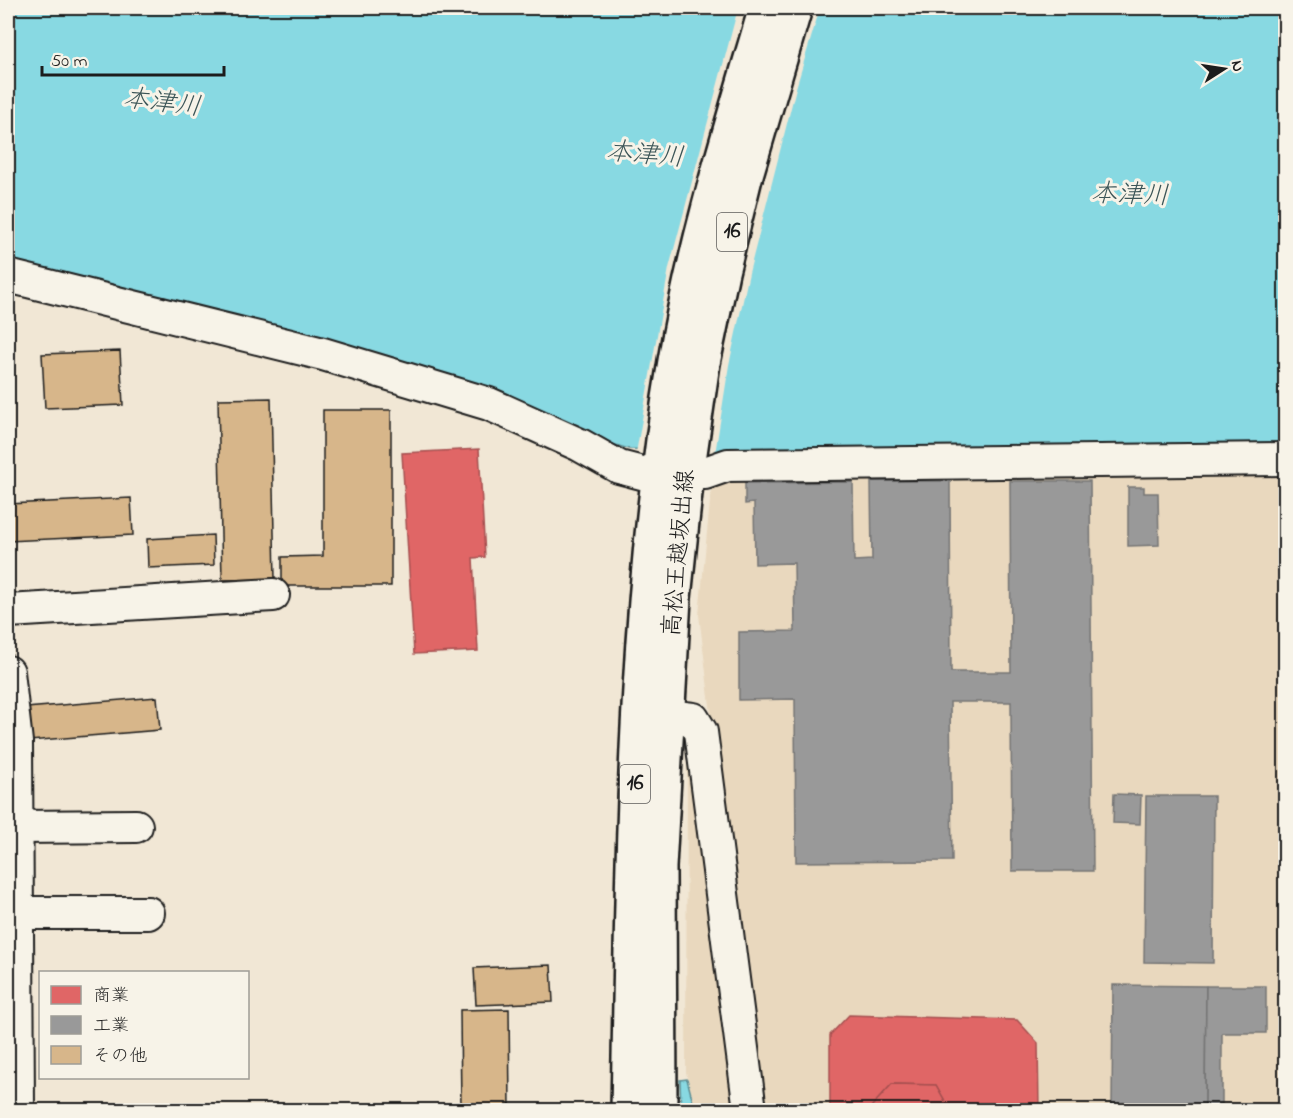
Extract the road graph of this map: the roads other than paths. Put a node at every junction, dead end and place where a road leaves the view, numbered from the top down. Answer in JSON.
{"nodes":[{"id":1,"x":766,"y":8,"type":"edge"},
{"id":2,"x":795,"y":8,"type":"edge"},
{"id":3,"x":8,"y":276,"type":"edge"},
{"id":4,"x":1286,"y":459,"type":"edge"},
{"id":5,"x":673,"y":467,"type":"junction"},
{"id":6,"x":273,"y":595,"type":"dead end"},
{"id":7,"x":8,"y":611,"type":"edge"},
{"id":8,"x":8,"y":672,"type":"edge"},
{"id":9,"x":652,"y":714,"type":"junction"},
{"id":10,"x":136,"y":826,"type":"dead end"},
{"id":11,"x":17,"y":827,"type":"junction"},
{"id":12,"x":17,"y":913,"type":"junction"},
{"id":13,"x":148,"y":913,"type":"dead end"},
{"id":14,"x":18,"y":1110,"type":"edge"},
{"id":15,"x":628,"y":1110,"type":"edge"},
{"id":16,"x":660,"y":1110,"type":"edge"},
{"id":17,"x":750,"y":1110,"type":"edge"}],
"edges":[{"from":1,"to":5,"type":"main road","name":"高松王越坂出線","number":"16"},
{"from":2,"to":5,"type":"main road","name":"高松王越坂出線","number":"16"},
{"from":3,"to":5,"type":"street"},
{"from":4,"to":5,"type":"street"},
{"from":5,"to":9,"type":"main road","name":"高松王越坂出線","number":"16"},
{"from":6,"to":7,"type":"street"},
{"from":8,"to":11,"type":"street"},
{"from":9,"to":15,"type":"main road","name":"高松王越坂出線","number":"16"},
{"from":9,"to":16,"type":"main road","name":"高松王越坂出線","number":"16"},
{"from":9,"to":17,"type":"street"},
{"from":10,"to":11,"type":"street"},
{"from":11,"to":12,"type":"street"},
{"from":12,"to":13,"type":"street"},
{"from":12,"to":14,"type":"street"}]}
